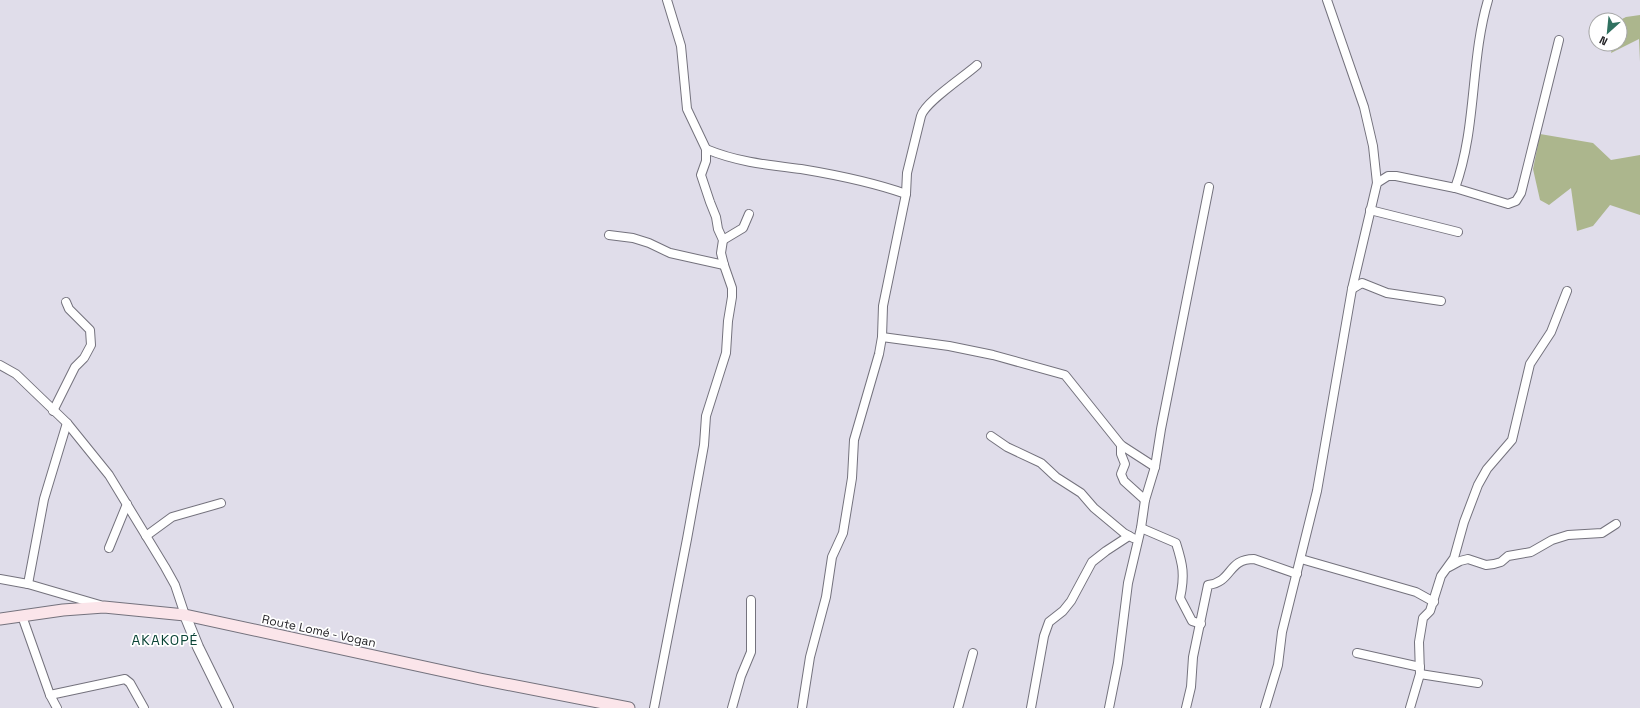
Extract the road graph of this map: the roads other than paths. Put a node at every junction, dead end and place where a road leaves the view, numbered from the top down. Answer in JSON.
{"nodes":[{"id":1,"x":667,"y":0,"type":"edge"},
{"id":2,"x":1328,"y":0,"type":"edge"},
{"id":3,"x":1488,"y":0,"type":"edge"},
{"id":4,"x":1559,"y":40,"type":"dead end"},
{"id":5,"x":977,"y":64,"type":"dead end"},
{"id":6,"x":706,"y":149,"type":"junction"},
{"id":7,"x":1378,"y":183,"type":"junction"},
{"id":8,"x":1209,"y":187,"type":"dead end"},
{"id":9,"x":1454,"y":188,"type":"junction"},
{"id":10,"x":906,"y":194,"type":"junction"},
{"id":11,"x":1370,"y":210,"type":"junction"},
{"id":12,"x":749,"y":214,"type":"dead end"},
{"id":13,"x":1458,"y":232,"type":"dead end"},
{"id":14,"x":608,"y":235,"type":"dead end"},
{"id":15,"x":723,"y":240,"type":"junction"},
{"id":16,"x":724,"y":265,"type":"junction"},
{"id":17,"x":1352,"y":289,"type":"junction"},
{"id":18,"x":1567,"y":291,"type":"dead end"},
{"id":19,"x":1441,"y":301,"type":"dead end"},
{"id":20,"x":66,"y":302,"type":"dead end"},
{"id":21,"x":882,"y":337,"type":"junction"},
{"id":22,"x":0,"y":364,"type":"edge"},
{"id":23,"x":53,"y":411,"type":"junction"},
{"id":24,"x":67,"y":423,"type":"junction"},
{"id":25,"x":991,"y":436,"type":"dead end"},
{"id":26,"x":1121,"y":445,"type":"junction"},
{"id":27,"x":1155,"y":467,"type":"junction"},
{"id":28,"x":1145,"y":500,"type":"junction"},
{"id":29,"x":221,"y":503,"type":"dead end"},
{"id":30,"x":127,"y":504,"type":"junction"},
{"id":31,"x":1616,"y":524,"type":"dead end"},
{"id":32,"x":1142,"y":528,"type":"junction"},
{"id":33,"x":146,"y":536,"type":"junction"},
{"id":34,"x":1129,"y":536,"type":"junction"},
{"id":35,"x":1138,"y":540,"type":"junction"},
{"id":36,"x":109,"y":548,"type":"dead end"},
{"id":37,"x":1301,"y":559,"type":"junction"},
{"id":38,"x":1448,"y":568,"type":"junction"},
{"id":39,"x":1297,"y":574,"type":"junction"},
{"id":40,"x":0,"y":579,"type":"edge"},
{"id":41,"x":28,"y":584,"type":"junction"},
{"id":42,"x":751,"y":600,"type":"dead end"},
{"id":43,"x":1434,"y":602,"type":"junction"},
{"id":44,"x":104,"y":607,"type":"junction"},
{"id":45,"x":185,"y":615,"type":"junction"},
{"id":46,"x":22,"y":616,"type":"junction"},
{"id":47,"x":0,"y":619,"type":"edge"},
{"id":48,"x":1200,"y":624,"type":"junction"},
{"id":49,"x":973,"y":653,"type":"dead end"},
{"id":50,"x":1357,"y":653,"type":"dead end"},
{"id":51,"x":1420,"y":671,"type":"junction"},
{"id":52,"x":1478,"y":683,"type":"dead end"},
{"id":53,"x":50,"y":695,"type":"junction"},
{"id":54,"x":57,"y":708,"type":"edge"},
{"id":55,"x":144,"y":708,"type":"edge"},
{"id":56,"x":228,"y":708,"type":"edge"},
{"id":57,"x":629,"y":708,"type":"edge"},
{"id":58,"x":654,"y":708,"type":"edge"},
{"id":59,"x":732,"y":708,"type":"edge"},
{"id":60,"x":802,"y":708,"type":"edge"},
{"id":61,"x":958,"y":708,"type":"edge"},
{"id":62,"x":1031,"y":708,"type":"edge"},
{"id":63,"x":1110,"y":708,"type":"edge"},
{"id":64,"x":1186,"y":708,"type":"edge"},
{"id":65,"x":1265,"y":708,"type":"edge"},
{"id":66,"x":1410,"y":708,"type":"edge"}],
"edges":[{"from":1,"to":6,"type":"street"},
{"from":2,"to":7,"type":"street"},
{"from":3,"to":9,"type":"street"},
{"from":4,"to":9,"type":"street"},
{"from":5,"to":10,"type":"street"},
{"from":6,"to":10,"type":"street"},
{"from":6,"to":15,"type":"street"},
{"from":7,"to":9,"type":"street"},
{"from":7,"to":11,"type":"street"},
{"from":8,"to":27,"type":"street"},
{"from":10,"to":21,"type":"street"},
{"from":11,"to":13,"type":"street"},
{"from":11,"to":17,"type":"street"},
{"from":12,"to":15,"type":"street"},
{"from":14,"to":16,"type":"street"},
{"from":15,"to":16,"type":"street"},
{"from":16,"to":58,"type":"street"},
{"from":17,"to":19,"type":"street"},
{"from":17,"to":37,"type":"street"},
{"from":18,"to":38,"type":"street"},
{"from":20,"to":23,"type":"street"},
{"from":21,"to":26,"type":"street"},
{"from":21,"to":60,"type":"street"},
{"from":22,"to":23,"type":"street"},
{"from":23,"to":24,"type":"street"},
{"from":24,"to":30,"type":"street"},
{"from":24,"to":41,"type":"street"},
{"from":25,"to":34,"type":"street"},
{"from":26,"to":27,"type":"street"},
{"from":26,"to":28,"type":"street"},
{"from":27,"to":28,"type":"street"},
{"from":28,"to":32,"type":"street"},
{"from":29,"to":33,"type":"street"},
{"from":30,"to":33,"type":"street"},
{"from":30,"to":36,"type":"street"},
{"from":31,"to":38,"type":"street"},
{"from":32,"to":35,"type":"street"},
{"from":32,"to":48,"type":"street"},
{"from":33,"to":45,"type":"street"},
{"from":34,"to":35,"type":"street"},
{"from":34,"to":62,"type":"street"},
{"from":35,"to":63,"type":"street"},
{"from":37,"to":39,"type":"street"},
{"from":37,"to":43,"type":"street"},
{"from":38,"to":43,"type":"street"},
{"from":39,"to":48,"type":"street"},
{"from":39,"to":65,"type":"street"},
{"from":40,"to":41,"type":"street"},
{"from":41,"to":44,"type":"street"},
{"from":42,"to":59,"type":"street"},
{"from":43,"to":51,"type":"street"},
{"from":44,"to":45,"type":"main road","name":"Route Lomé - Vogan"},
{"from":44,"to":46,"type":"main road","name":"Route Lomé - Vogan"},
{"from":45,"to":56,"type":"street"},
{"from":45,"to":57,"type":"main road","name":"Route Lomé - Vogan"},
{"from":46,"to":47,"type":"main road","name":"Route Lomé - Vogan"},
{"from":46,"to":53,"type":"street"},
{"from":48,"to":64,"type":"street"},
{"from":49,"to":61,"type":"street"},
{"from":50,"to":51,"type":"street"},
{"from":51,"to":52,"type":"street"},
{"from":51,"to":66,"type":"street"},
{"from":53,"to":54,"type":"street"},
{"from":53,"to":55,"type":"street"}]}
